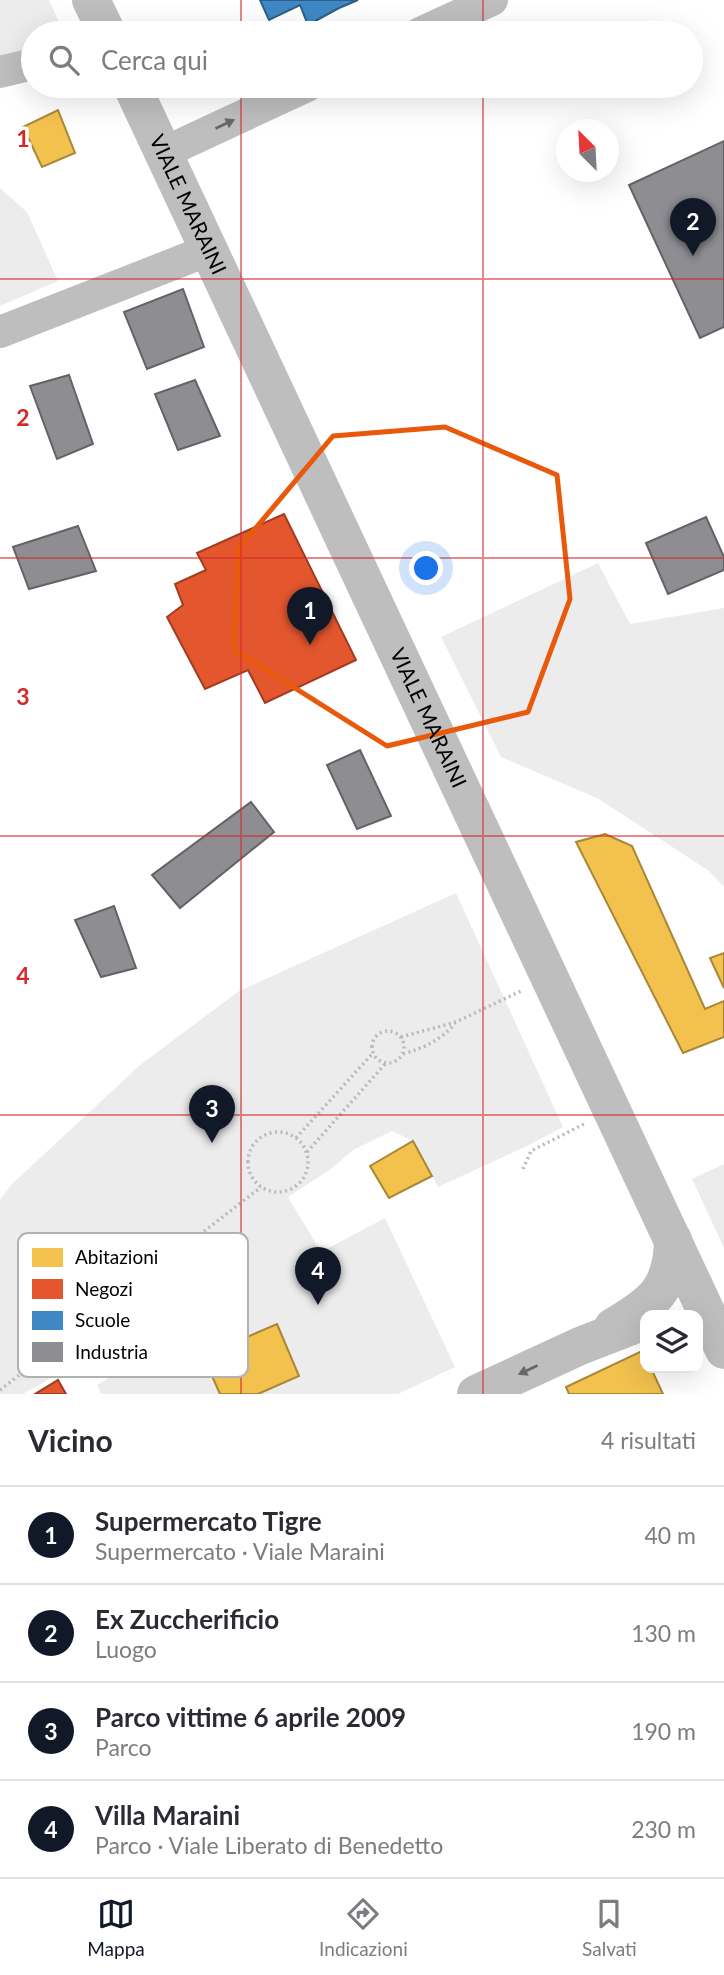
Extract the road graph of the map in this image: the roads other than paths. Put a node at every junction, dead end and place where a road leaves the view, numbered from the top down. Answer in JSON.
{"nodes":[{"id":1,"x":92,"y":0,"type":"edge"},
{"id":2,"x":492,"y":0,"type":"edge"},
{"id":3,"x":102,"y":21,"type":"edge"},
{"id":4,"x":447,"y":21,"type":"edge"},
{"id":5,"x":21,"y":67,"type":"edge"},
{"id":6,"x":0,"y":72,"type":"edge"},
{"id":7,"x":138,"y":98,"type":"edge"},
{"id":8,"x":281,"y":98,"type":"edge"},
{"id":9,"x":163,"y":153,"type":"junction"},
{"id":10,"x":209,"y":250,"type":"junction"},
{"id":11,"x":0,"y":332,"type":"edge"},
{"id":12,"x":673,"y":1240,"type":"junction"},
{"id":13,"x":690,"y":1277,"type":"junction"},
{"id":14,"x":724,"y":1306,"type":"edge"},
{"id":15,"x":640,"y":1324,"type":"edge"},
{"id":16,"x":703,"y":1333,"type":"edge"},
{"id":17,"x":580,"y":1346,"type":"junction"},
{"id":18,"x":724,"y":1349,"type":"edge"},
{"id":19,"x":476,"y":1394,"type":"edge"}],
"edges":[{"from":1,"to":3,"type":"main road"},
{"from":2,"to":4,"type":"street"},
{"from":5,"to":6,"type":"street"},
{"from":7,"to":9,"type":"main road","name":"VIALE MARAINI"},
{"from":9,"to":8,"type":"street","one_way":true},
{"from":9,"to":10,"type":"main road","name":"VIALE MARAINI"},
{"from":10,"to":11,"type":"street"},
{"from":10,"to":12,"type":"main road","name":"VIALE MARAINI"},
{"from":12,"to":13,"type":"main road","name":"VIALE MARAINI"},
{"from":12,"to":17,"type":"main road"},
{"from":13,"to":14,"type":"street"},
{"from":13,"to":18,"type":"main road","name":"VIALE MARAINI"},
{"from":15,"to":17,"type":"main road"},
{"from":16,"to":18,"type":"main road"},
{"from":17,"to":19,"type":"main road","one_way":true}]}
